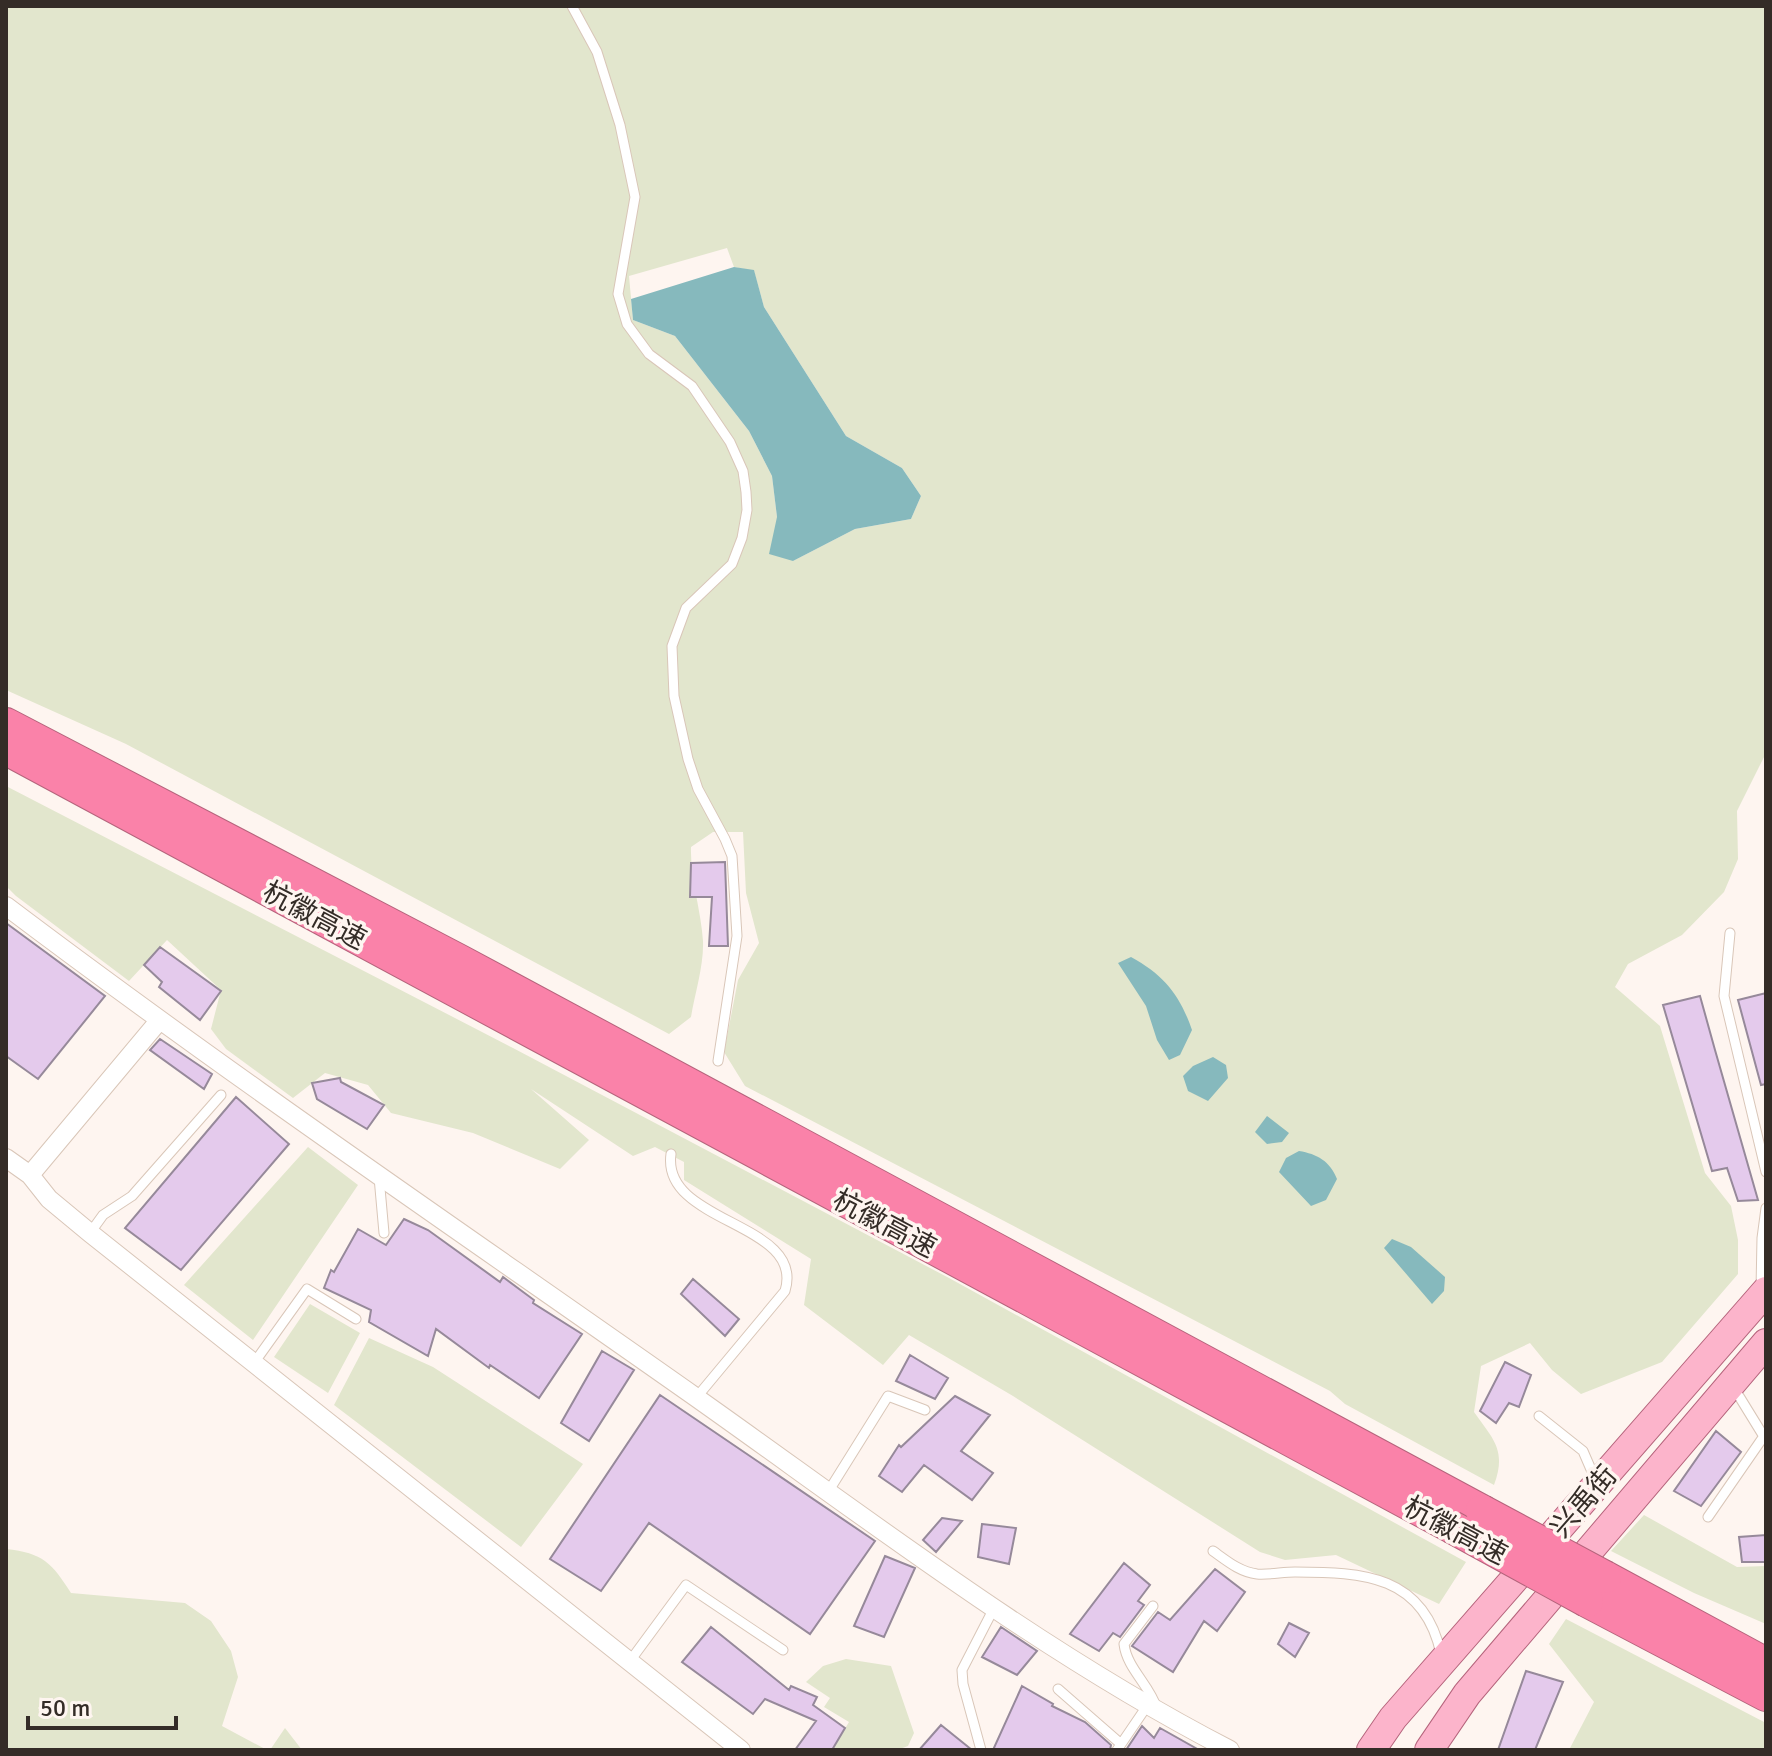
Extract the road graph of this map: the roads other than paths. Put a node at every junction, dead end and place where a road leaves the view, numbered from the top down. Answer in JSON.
{"nodes":[{"id":1,"x":572,"y":6,"type":"edge"},
{"id":2,"x":6,"y":724,"type":"edge"},
{"id":3,"x":6,"y":749,"type":"edge"},
{"id":4,"x":6,"y":906,"type":"edge"},
{"id":5,"x":1730,"y":933,"type":"dead end"},
{"id":6,"x":158,"y":1022,"type":"junction"},
{"id":7,"x":718,"y":1061,"type":"dead end"},
{"id":8,"x":221,"y":1095,"type":"dead end"},
{"id":9,"x":671,"y":1154,"type":"dead end"},
{"id":10,"x":6,"y":1158,"type":"edge"},
{"id":11,"x":1766,"y":1172,"type":"edge"},
{"id":12,"x":30,"y":1175,"type":"junction"},
{"id":13,"x":379,"y":1176,"type":"junction"},
{"id":14,"x":1766,"y":1208,"type":"edge"},
{"id":15,"x":90,"y":1233,"type":"junction"},
{"id":16,"x":384,"y":1233,"type":"dead end"},
{"id":17,"x":1764,"y":1294,"type":"edge"},
{"id":18,"x":356,"y":1319,"type":"dead end"},
{"id":19,"x":1766,"y":1343,"type":"edge"},
{"id":20,"x":1766,"y":1362,"type":"edge"},
{"id":21,"x":253,"y":1364,"type":"junction"},
{"id":22,"x":1735,"y":1382,"type":"junction"},
{"id":23,"x":696,"y":1398,"type":"junction"},
{"id":24,"x":925,"y":1410,"type":"dead end"},
{"id":25,"x":1539,"y":1416,"type":"dead end"},
{"id":26,"x":1765,"y":1438,"type":"edge"},
{"id":27,"x":1598,"y":1484,"type":"junction"},
{"id":28,"x":828,"y":1492,"type":"junction"},
{"id":29,"x":1708,"y":1517,"type":"dead end"},
{"id":30,"x":1213,"y":1551,"type":"dead end"},
{"id":31,"x":1596,"y":1589,"type":"junction"},
{"id":32,"x":1153,"y":1606,"type":"dead end"},
{"id":33,"x":995,"y":1607,"type":"junction"},
{"id":34,"x":783,"y":1650,"type":"dead end"},
{"id":35,"x":630,"y":1661,"type":"junction"},
{"id":36,"x":1443,"y":1661,"type":"junction"},
{"id":37,"x":1766,"y":1664,"type":"edge"},
{"id":38,"x":1058,"y":1689,"type":"dead end"},
{"id":39,"x":1766,"y":1695,"type":"edge"},
{"id":40,"x":1152,"y":1709,"type":"junction"},
{"id":41,"x":1119,"y":1747,"type":"edge"},
{"id":42,"x":741,"y":1750,"type":"edge"},
{"id":43,"x":981,"y":1750,"type":"edge"},
{"id":44,"x":1230,"y":1750,"type":"edge"},
{"id":45,"x":1371,"y":1750,"type":"edge"},
{"id":46,"x":1429,"y":1750,"type":"edge"}],
"edges":[{"from":1,"to":7,"type":"lane"},
{"from":2,"to":31,"type":"highway","name":"杭徽高速","bridge":true},
{"from":3,"to":31,"type":"highway","name":"杭徽高速","bridge":true},
{"from":4,"to":6,"type":"street"},
{"from":5,"to":11,"type":"lane"},
{"from":6,"to":12,"type":"street"},
{"from":6,"to":13,"type":"street"},
{"from":8,"to":15,"type":"lane"},
{"from":9,"to":23,"type":"lane"},
{"from":10,"to":12,"type":"street"},
{"from":12,"to":15,"type":"street"},
{"from":13,"to":16,"type":"lane"},
{"from":13,"to":23,"type":"street"},
{"from":14,"to":17,"type":"lane"},
{"from":15,"to":21,"type":"street"},
{"from":17,"to":27,"type":"main road","name":"兴禹街"},
{"from":18,"to":21,"type":"lane"},
{"from":19,"to":22,"type":"main road","name":"兴禹街"},
{"from":20,"to":22,"type":"street"},
{"from":21,"to":35,"type":"street"},
{"from":22,"to":26,"type":"lane"},
{"from":22,"to":46,"type":"main road","name":"兴禹街"},
{"from":23,"to":28,"type":"street"},
{"from":24,"to":28,"type":"lane"},
{"from":25,"to":27,"type":"lane"},
{"from":26,"to":29,"type":"lane"},
{"from":27,"to":36,"type":"main road","name":"兴禹街"},
{"from":28,"to":33,"type":"street"},
{"from":30,"to":36,"type":"lane"},
{"from":31,"to":37,"type":"highway","name":"杭徽高速"},
{"from":31,"to":39,"type":"highway","name":"杭徽高速"},
{"from":32,"to":40,"type":"lane"},
{"from":33,"to":40,"type":"street"},
{"from":33,"to":43,"type":"lane"},
{"from":34,"to":35,"type":"lane"},
{"from":35,"to":42,"type":"street"},
{"from":36,"to":45,"type":"main road","name":"兴禹街"},
{"from":38,"to":41,"type":"lane"},
{"from":40,"to":41,"type":"lane"},
{"from":40,"to":44,"type":"street"}]}
